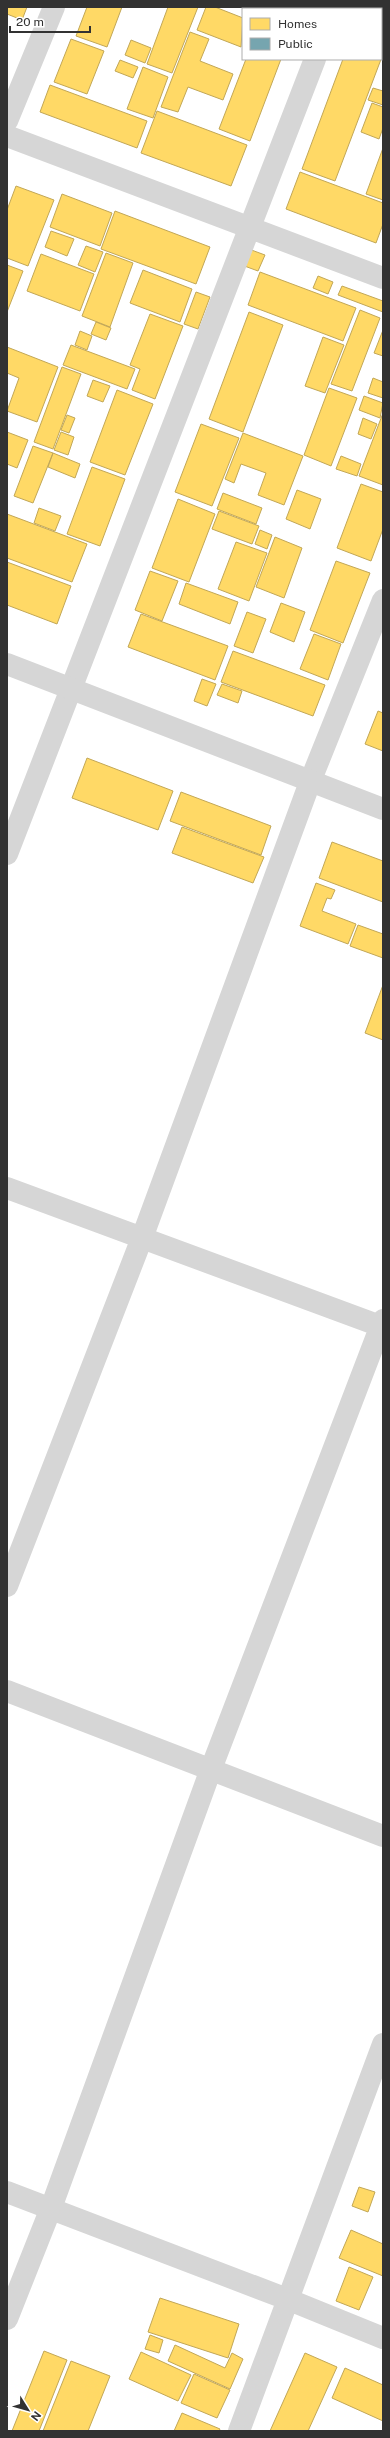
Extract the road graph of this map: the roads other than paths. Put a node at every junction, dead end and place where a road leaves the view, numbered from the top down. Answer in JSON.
{"nodes":[{"id":1,"x":54,"y":7,"type":"edge"},
{"id":2,"x":315,"y":60,"type":"edge"},
{"id":3,"x":7,"y":121,"type":"edge"},
{"id":4,"x":7,"y":136,"type":"edge"},
{"id":5,"x":248,"y":227,"type":"junction"},
{"id":6,"x":383,"y":278,"type":"edge"},
{"id":7,"x":383,"y":600,"type":"edge"},
{"id":8,"x":7,"y":664,"type":"edge"},
{"id":9,"x":70,"y":689,"type":"junction"},
{"id":10,"x":310,"y":782,"type":"junction"},
{"id":11,"x":383,"y":809,"type":"edge"},
{"id":12,"x":7,"y":854,"type":"edge"},
{"id":13,"x":7,"y":1188,"type":"edge"},
{"id":14,"x":142,"y":1238,"type":"junction"},
{"id":15,"x":382,"y":1324,"type":"edge"},
{"id":16,"x":7,"y":1586,"type":"edge"},
{"id":17,"x":7,"y":1691,"type":"edge"},
{"id":18,"x":211,"y":1769,"type":"junction"},
{"id":19,"x":383,"y":1836,"type":"edge"},
{"id":20,"x":383,"y":2044,"type":"edge"},
{"id":21,"x":7,"y":2192,"type":"edge"},
{"id":22,"x":51,"y":2208,"type":"junction"},
{"id":23,"x":287,"y":2299,"type":"junction"},
{"id":24,"x":7,"y":2319,"type":"edge"},
{"id":25,"x":383,"y":2338,"type":"edge"},
{"id":26,"x":240,"y":2431,"type":"edge"}],
"edges":[{"from":1,"to":3,"type":"street"},
{"from":2,"to":5,"type":"street"},
{"from":4,"to":5,"type":"street"},
{"from":5,"to":6,"type":"street"},
{"from":5,"to":9,"type":"street"},
{"from":7,"to":10,"type":"street"},
{"from":8,"to":9,"type":"street"},
{"from":9,"to":10,"type":"street"},
{"from":9,"to":12,"type":"street"},
{"from":10,"to":11,"type":"street"},
{"from":10,"to":14,"type":"street"},
{"from":13,"to":14,"type":"street"},
{"from":14,"to":15,"type":"street"},
{"from":14,"to":16,"type":"street"},
{"from":15,"to":18,"type":"street"},
{"from":17,"to":18,"type":"street"},
{"from":18,"to":19,"type":"street"},
{"from":18,"to":22,"type":"street"},
{"from":20,"to":23,"type":"street"},
{"from":21,"to":22,"type":"street"},
{"from":22,"to":23,"type":"street"},
{"from":22,"to":24,"type":"street"},
{"from":23,"to":25,"type":"street"},
{"from":23,"to":26,"type":"street"}]}
